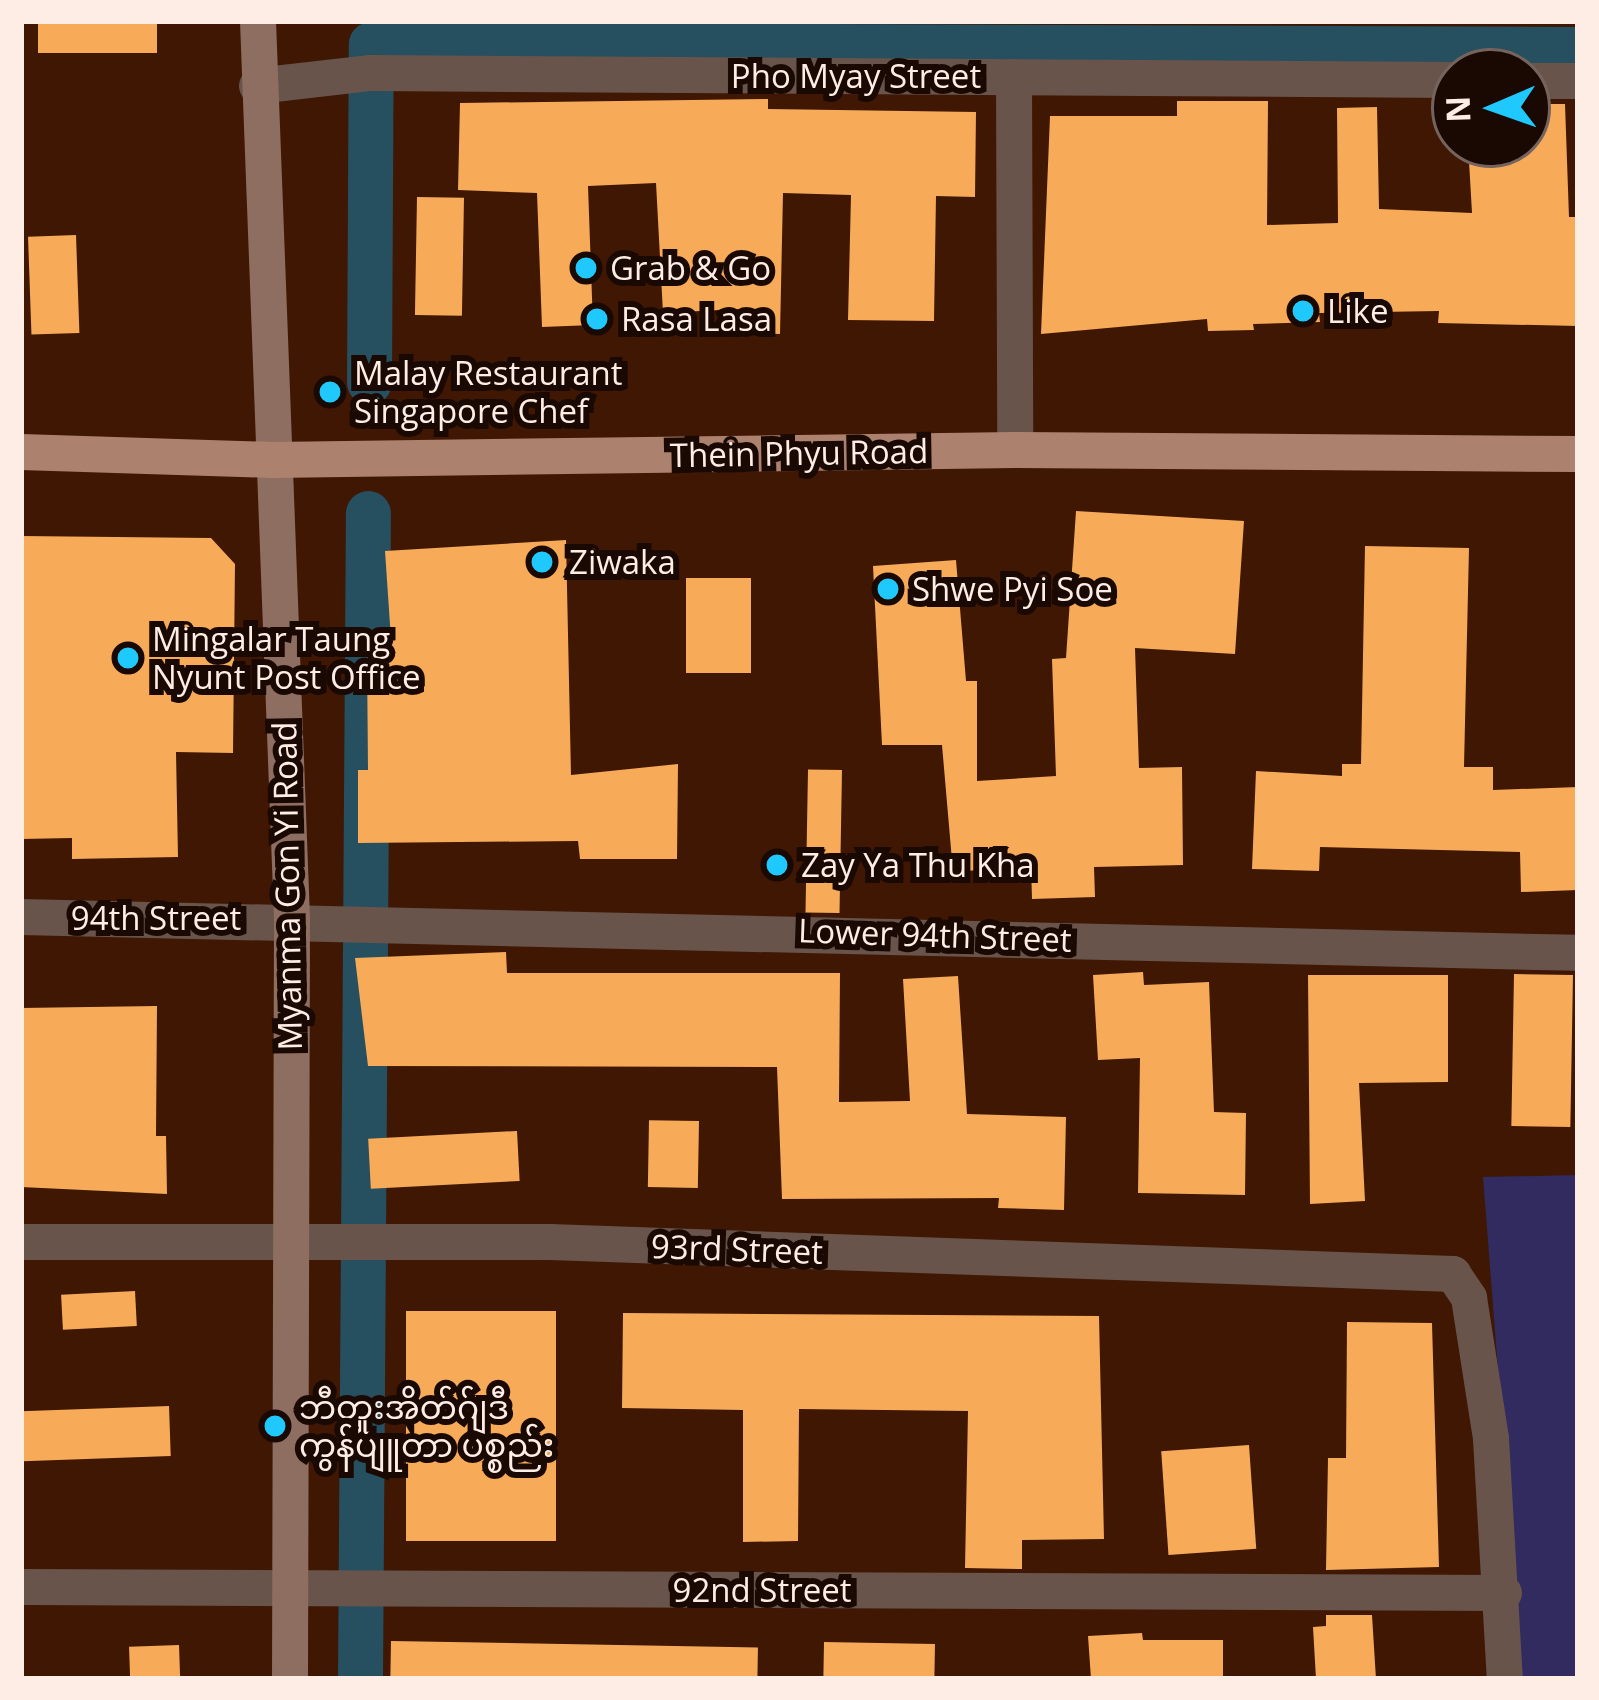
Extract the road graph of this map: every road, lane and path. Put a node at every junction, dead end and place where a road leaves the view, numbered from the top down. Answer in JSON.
{"nodes":[{"id":1,"x":258,"y":21,"type":"edge"},
{"id":2,"x":1014,"y":77,"type":"junction"},
{"id":3,"x":1431,"y":80,"type":"edge"},
{"id":4,"x":257,"y":86,"type":"junction"},
{"id":5,"x":1015,"y":450,"type":"junction"},
{"id":6,"x":21,"y":452,"type":"edge"},
{"id":7,"x":1578,"y":454,"type":"edge"},
{"id":8,"x":272,"y":460,"type":"junction"},
{"id":9,"x":21,"y":917,"type":"edge"},
{"id":10,"x":292,"y":919,"type":"junction"},
{"id":11,"x":1578,"y":953,"type":"edge"},
{"id":12,"x":21,"y":1242,"type":"edge"},
{"id":13,"x":292,"y":1243,"type":"junction"},
{"id":14,"x":290,"y":1587,"type":"junction"},
{"id":15,"x":21,"y":1588,"type":"edge"},
{"id":16,"x":1504,"y":1593,"type":"junction"},
{"id":17,"x":290,"y":1679,"type":"edge"},
{"id":18,"x":1505,"y":1679,"type":"edge"}],
"edges":[{"from":1,"to":4,"type":"street","name":"Myanma Gon Yi Road"},
{"from":2,"to":3,"type":"street","name":"Pho Myay Street"},
{"from":2,"to":4,"type":"street","name":"Pho Myay Street"},
{"from":2,"to":5,"type":"street"},
{"from":4,"to":8,"type":"street","name":"Myanma Gon Yi Road"},
{"from":5,"to":7,"type":"main road","name":"Thein Phyu Road"},
{"from":5,"to":8,"type":"main road","name":"Thein Phyu Road"},
{"from":6,"to":8,"type":"main road","name":"Thein Phyu Road"},
{"from":8,"to":10,"type":"street","name":"Myanma Gon Yi Road"},
{"from":9,"to":10,"type":"street","name":"94th Street"},
{"from":10,"to":11,"type":"street","name":"Lower 94th Street"},
{"from":10,"to":13,"type":"street","name":"Myanma Gon Yi Road"},
{"from":12,"to":13,"type":"street","name":"93rd Street"},
{"from":13,"to":14,"type":"street","name":"Myanma Gon Yi Road"},
{"from":13,"to":16,"type":"street","name":"93rd Street"},
{"from":14,"to":15,"type":"street","name":"92nd Street"},
{"from":14,"to":16,"type":"street","name":"92nd Street"},
{"from":14,"to":17,"type":"street","name":"Myanma Gon Yi Road"},
{"from":16,"to":18,"type":"street"}]}
